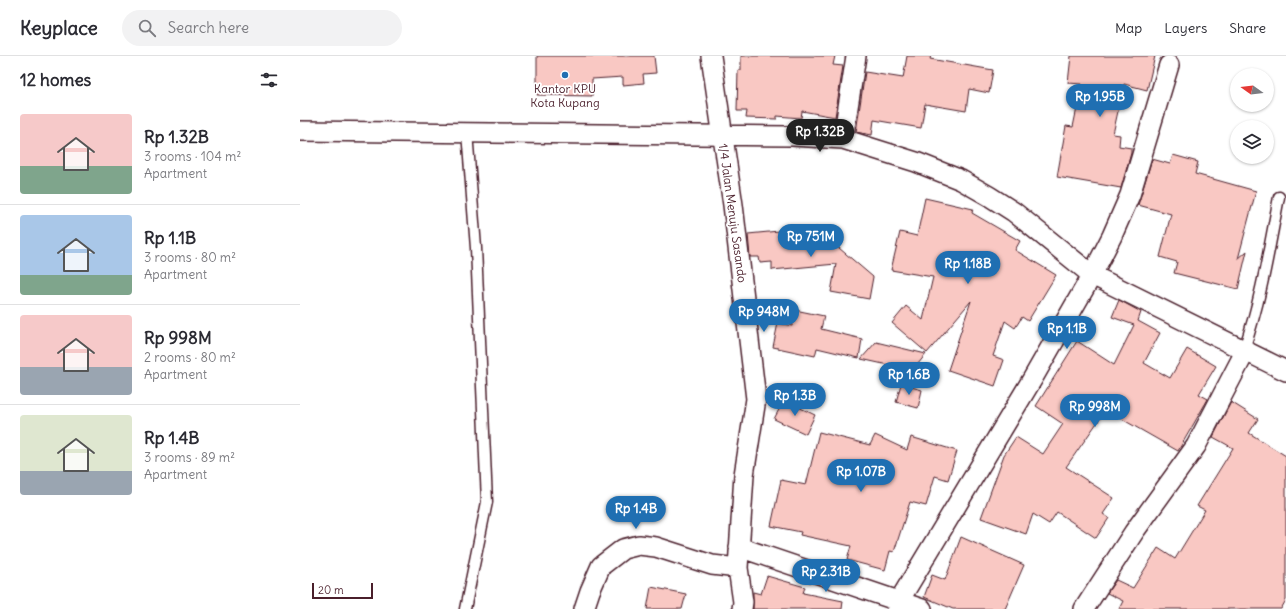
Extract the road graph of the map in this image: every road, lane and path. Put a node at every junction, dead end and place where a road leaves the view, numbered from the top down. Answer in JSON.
{"nodes":[{"id":1,"x":712,"y":56,"type":"edge"},
{"id":2,"x":856,"y":56,"type":"edge"},
{"id":3,"x":1169,"y":65,"type":"dead end"},
{"id":4,"x":300,"y":131,"type":"edge"},
{"id":5,"x":468,"y":132,"type":"junction"},
{"id":6,"x":722,"y":137,"type":"junction"},
{"id":7,"x":843,"y":139,"type":"junction"},
{"id":8,"x":1279,"y":197,"type":"dead end"},
{"id":9,"x":1092,"y":275,"type":"junction"},
{"id":10,"x":1245,"y":350,"type":"junction"},
{"id":11,"x":1286,"y":372,"type":"edge"},
{"id":12,"x":739,"y":547,"type":"junction"},
{"id":13,"x":738,"y":568,"type":"junction"},
{"id":14,"x":898,"y":605,"type":"edge"},
{"id":15,"x":465,"y":609,"type":"edge"},
{"id":16,"x":584,"y":609,"type":"edge"},
{"id":17,"x":742,"y":609,"type":"edge"},
{"id":18,"x":922,"y":609,"type":"edge"},
{"id":19,"x":1084,"y":609,"type":"edge"}],
"edges":[{"from":1,"to":6,"type":"street","name":"1/4 Jalan Menuju Sasando"},
{"from":2,"to":7,"type":"street"},
{"from":3,"to":9,"type":"street"},
{"from":4,"to":5,"type":"street"},
{"from":5,"to":6,"type":"street"},
{"from":5,"to":15,"type":"lane"},
{"from":6,"to":7,"type":"street"},
{"from":6,"to":12,"type":"street","name":"1/4 Jalan Menuju Sasando"},
{"from":7,"to":9,"type":"street"},
{"from":8,"to":10,"type":"lane"},
{"from":9,"to":10,"type":"street"},
{"from":9,"to":14,"type":"street"},
{"from":10,"to":11,"type":"street"},
{"from":10,"to":19,"type":"street"},
{"from":12,"to":13,"type":"street","name":"1/4 Jalan Menuju Sasando"},
{"from":12,"to":14,"type":"street"},
{"from":13,"to":16,"type":"street"},
{"from":13,"to":17,"type":"street","name":"1/4 Jalan Menuju Sasando"},
{"from":14,"to":18,"type":"street"}]}
